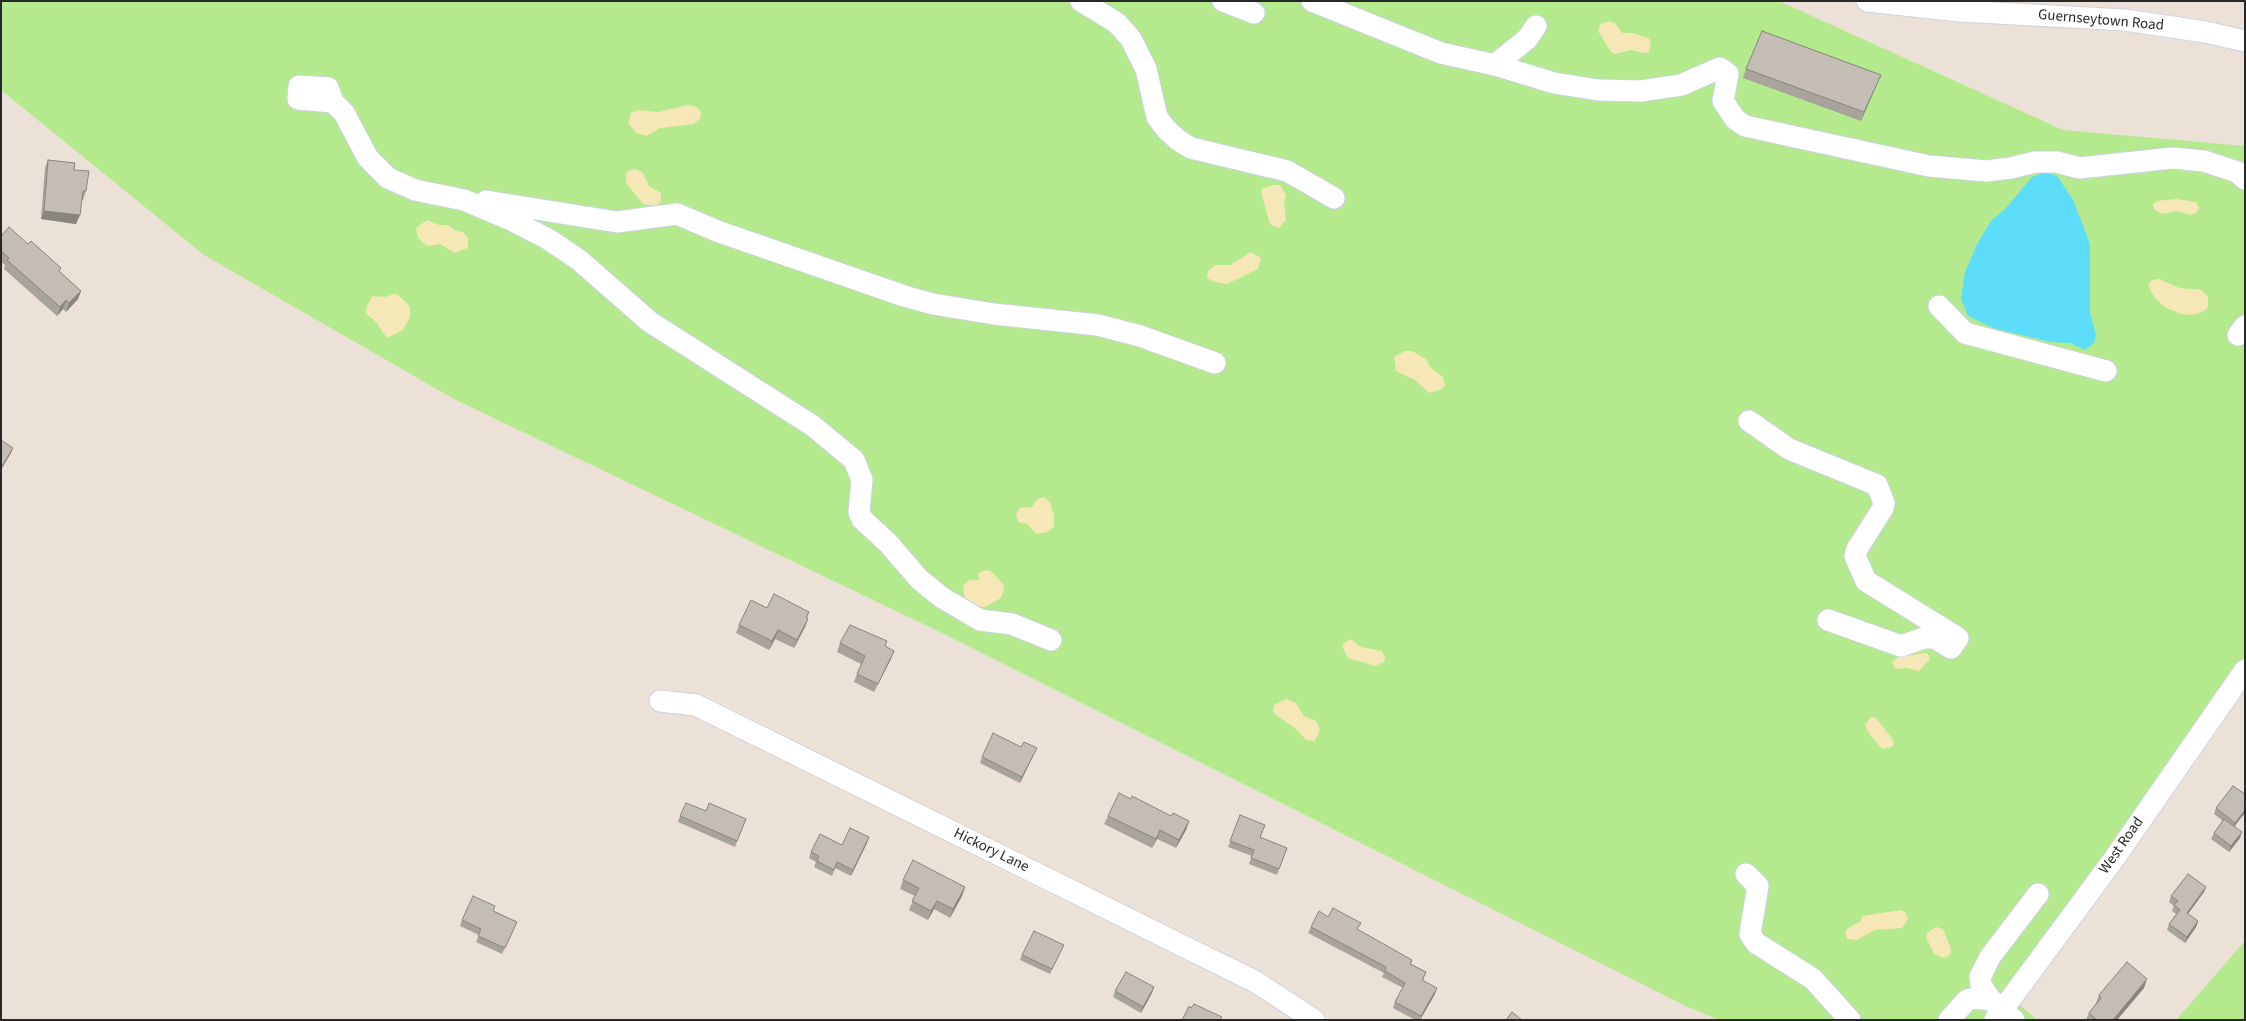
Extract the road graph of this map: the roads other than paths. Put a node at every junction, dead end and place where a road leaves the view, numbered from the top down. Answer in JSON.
{"nodes":[{"id":1,"x":1081,"y":1,"type":"edge"},
{"id":2,"x":1223,"y":1,"type":"edge"},
{"id":3,"x":1312,"y":1,"type":"edge"},
{"id":4,"x":1867,"y":1,"type":"edge"},
{"id":5,"x":1254,"y":13,"type":"dead end"},
{"id":6,"x":1536,"y":26,"type":"dead end"},
{"id":7,"x":2245,"y":41,"type":"edge"},
{"id":8,"x":1495,"y":65,"type":"junction"},
{"id":9,"x":333,"y":102,"type":"dead end"},
{"id":10,"x":2245,"y":179,"type":"edge"},
{"id":11,"x":1334,"y":198,"type":"dead end"},
{"id":12,"x":464,"y":200,"type":"junction"},
{"id":13,"x":1936,"y":316,"type":"dead end"},
{"id":14,"x":1215,"y":363,"type":"dead end"},
{"id":15,"x":2106,"y":371,"type":"dead end"},
{"id":16,"x":1749,"y":421,"type":"dead end"},
{"id":17,"x":1828,"y":620,"type":"dead end"},
{"id":18,"x":1051,"y":640,"type":"dead end"},
{"id":19,"x":2245,"y":670,"type":"edge"},
{"id":20,"x":660,"y":701,"type":"dead end"},
{"id":21,"x":1746,"y":874,"type":"dead end"},
{"id":22,"x":2038,"y":894,"type":"dead end"},
{"id":23,"x":2001,"y":1012,"type":"edge"},
{"id":24,"x":1314,"y":1020,"type":"edge"},
{"id":25,"x":1850,"y":1020,"type":"edge"},
{"id":26,"x":1949,"y":1020,"type":"edge"}],
"edges":[{"from":1,"to":11,"type":"street"},
{"from":2,"to":5,"type":"street"},
{"from":3,"to":8,"type":"street"},
{"from":4,"to":7,"type":"street","name":"Guernseytown Road"},
{"from":6,"to":8,"type":"street"},
{"from":8,"to":10,"type":"street"},
{"from":9,"to":12,"type":"street"},
{"from":12,"to":14,"type":"street"},
{"from":12,"to":18,"type":"street"},
{"from":13,"to":15,"type":"street"},
{"from":16,"to":17,"type":"street"},
{"from":19,"to":23,"type":"street","name":"West Road"},
{"from":20,"to":24,"type":"street","name":"Hickory Lane"},
{"from":21,"to":25,"type":"street"},
{"from":22,"to":23,"type":"street"},
{"from":23,"to":26,"type":"street"}]}
